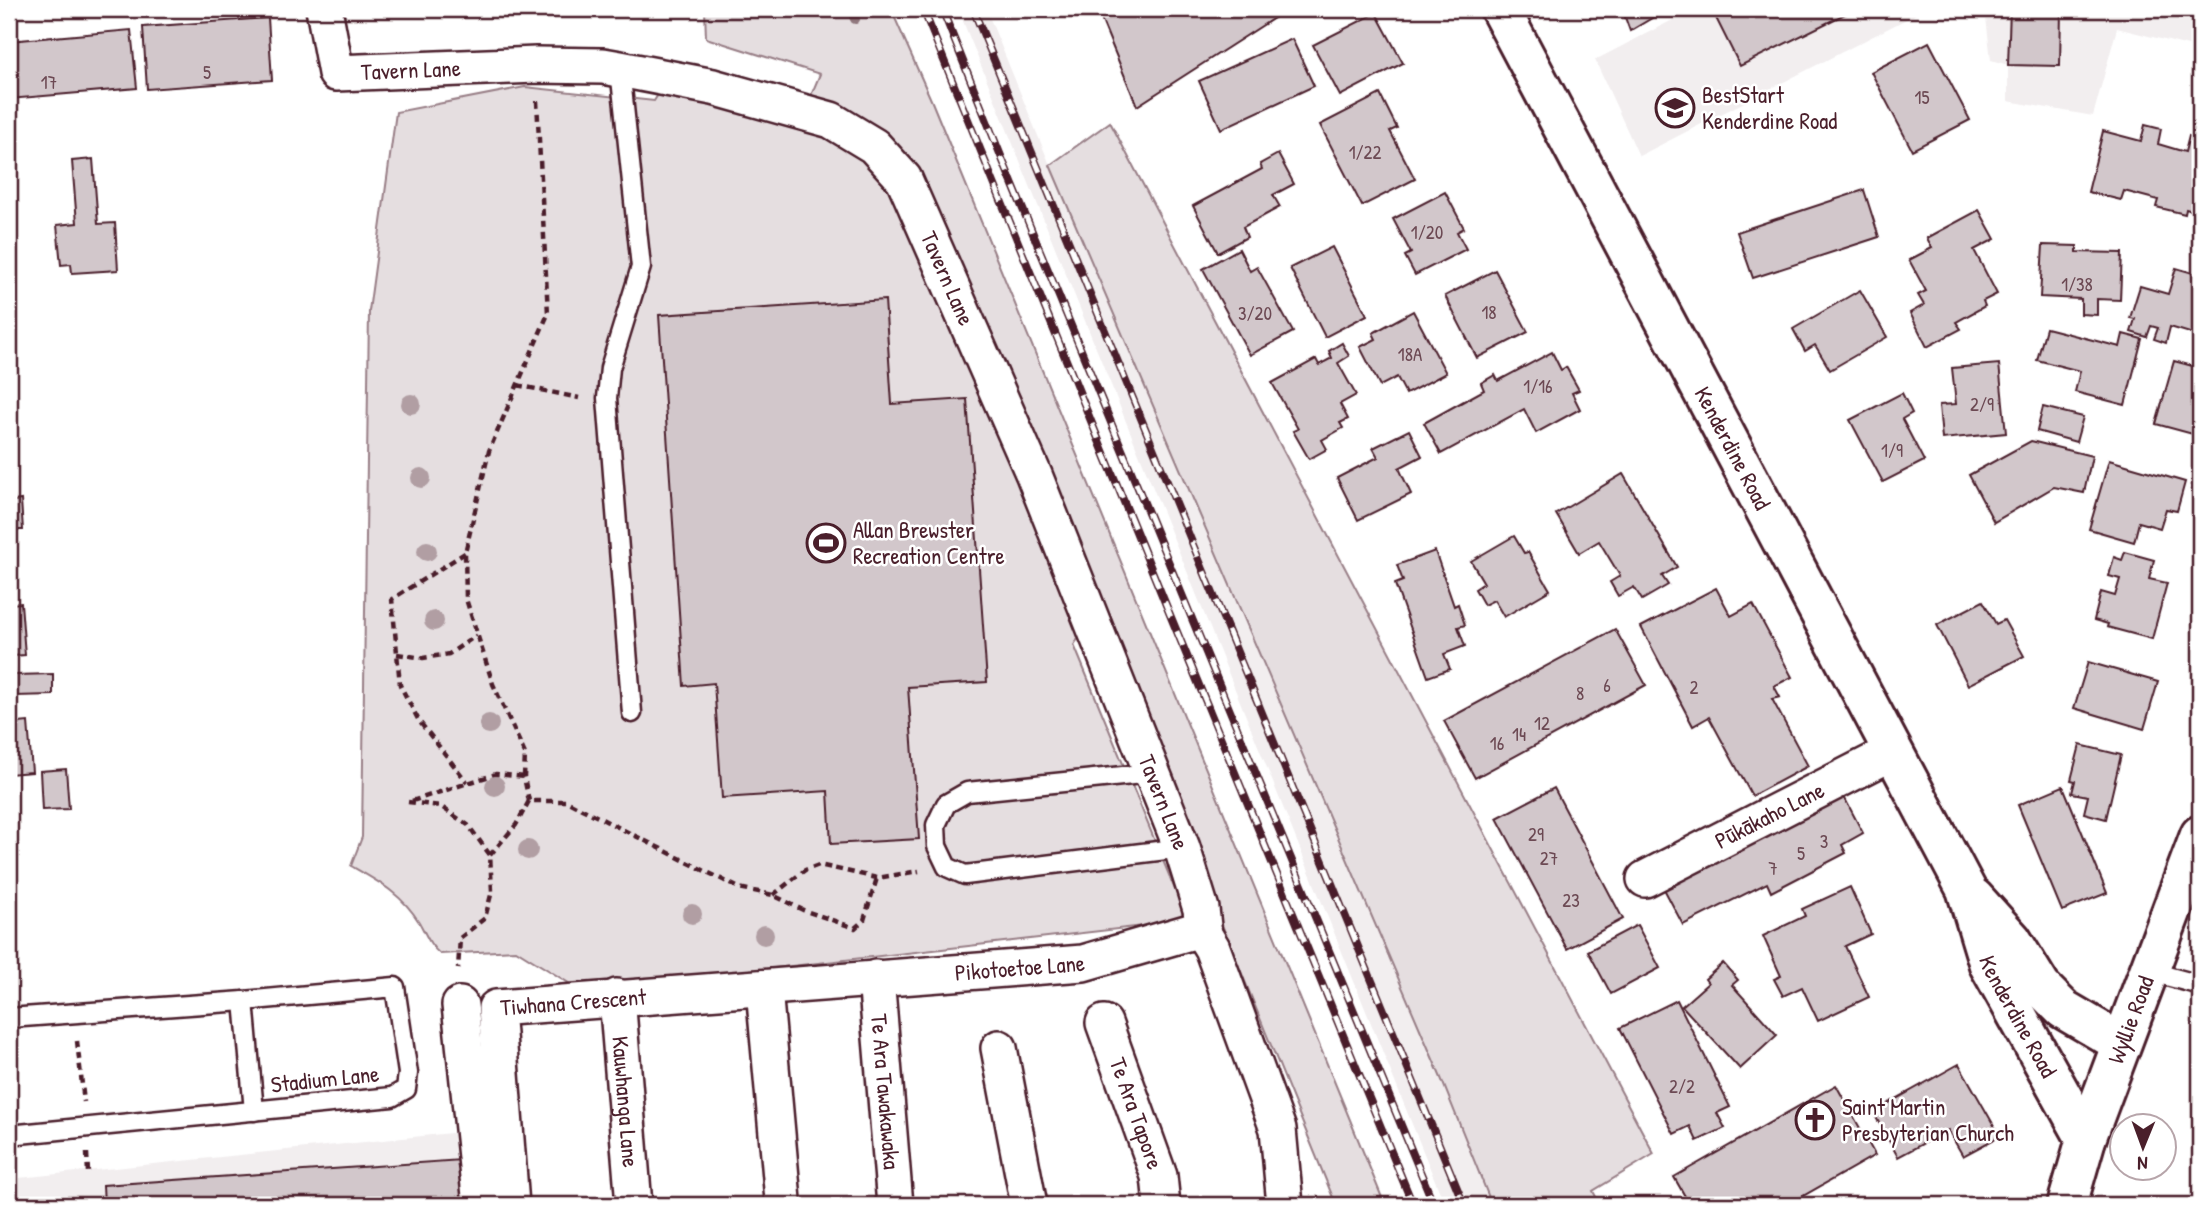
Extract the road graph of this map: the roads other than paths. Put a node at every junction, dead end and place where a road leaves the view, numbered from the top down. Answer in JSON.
{"nodes":[{"id":1,"x":324,"y":9,"type":"edge"},
{"id":2,"x":1500,"y":9,"type":"edge"},
{"id":3,"x":620,"y":69,"type":"junction"},
{"id":4,"x":632,"y":713,"type":"dead end"},
{"id":5,"x":1893,"y":752,"type":"junction"},
{"id":6,"x":1152,"y":773,"type":"junction"},
{"id":7,"x":2200,"y":835,"type":"edge"},
{"id":8,"x":1182,"y":848,"type":"junction"},
{"id":9,"x":1645,"y":879,"type":"dead end"},
{"id":10,"x":1966,"y":889,"type":"junction"},
{"id":11,"x":1204,"y":934,"type":"junction"},
{"id":12,"x":2148,"y":971,"type":"junction"},
{"id":13,"x":876,"y":978,"type":"junction"},
{"id":14,"x":2200,"y":985,"type":"edge"},
{"id":15,"x":764,"y":989,"type":"junction"},
{"id":16,"x":617,"y":997,"type":"junction"},
{"id":17,"x":244,"y":1001,"type":"junction"},
{"id":18,"x":460,"y":1004,"type":"road end"},
{"id":19,"x":9,"y":1018,"type":"edge"},
{"id":20,"x":1104,"y":1023,"type":"dead end"},
{"id":21,"x":2121,"y":1043,"type":"junction"},
{"id":22,"x":999,"y":1048,"type":"dead end"},
{"id":23,"x":254,"y":1111,"type":"junction"},
{"id":24,"x":9,"y":1135,"type":"edge"},
{"id":25,"x":2086,"y":1139,"type":"junction"},
{"id":26,"x":481,"y":1205,"type":"edge"},
{"id":27,"x":511,"y":1205,"type":"edge"},
{"id":28,"x":634,"y":1205,"type":"edge"},
{"id":29,"x":781,"y":1205,"type":"edge"},
{"id":30,"x":895,"y":1205,"type":"edge"},
{"id":31,"x":1029,"y":1205,"type":"edge"},
{"id":32,"x":1162,"y":1205,"type":"edge"},
{"id":33,"x":1284,"y":1205,"type":"edge"},
{"id":34,"x":2067,"y":1205,"type":"edge"}],
"edges":[{"from":1,"to":3,"type":"street","name":"Tavern Lane"},
{"from":2,"to":5,"type":"street","name":"Kenderdine Road"},
{"from":3,"to":4,"type":"lane"},
{"from":3,"to":6,"type":"street","name":"Tavern Lane"},
{"from":5,"to":9,"type":"street","name":"Pūkākaho Lane"},
{"from":5,"to":10,"type":"street","name":"Kenderdine Road"},
{"from":6,"to":8,"type":"street","name":"Tavern Lane"},
{"from":6,"to":8,"type":"lane"},
{"from":7,"to":12,"type":"street","name":"Wyllie Road"},
{"from":8,"to":11,"type":"street","name":"Tavern Lane"},
{"from":10,"to":21,"type":"street","name":"Kenderdine Road"},
{"from":10,"to":25,"type":"street","name":"Kenderdine Road"},
{"from":11,"to":13,"type":"street","name":"Pikotoetoe Lane"},
{"from":11,"to":33,"type":"street"},
{"from":12,"to":14,"type":"lane"},
{"from":12,"to":21,"type":"street","name":"Wyllie Road"},
{"from":13,"to":15,"type":"street","name":"Pikotoetoe Lane"},
{"from":13,"to":30,"type":"street","name":"Te Ara Tawakawaka"},
{"from":15,"to":16,"type":"street","name":"Tiwhana Crescent"},
{"from":15,"to":29,"type":"street"},
{"from":16,"to":27,"type":"street","name":"Tiwhana Crescent"},
{"from":16,"to":28,"type":"street","name":"Kauwhanga Lane"},
{"from":17,"to":19,"type":"lane","name":"Stadium Lane"},
{"from":17,"to":23,"type":"lane"},
{"from":17,"to":23,"type":"lane","name":"Stadium Lane"},
{"from":18,"to":26,"type":"street"},
{"from":20,"to":32,"type":"street","name":"Te Ara Tapore"},
{"from":21,"to":25,"type":"street","name":"Wyllie Road"},
{"from":22,"to":31,"type":"street"},
{"from":23,"to":24,"type":"lane","name":"Stadium Lane"},
{"from":25,"to":34,"type":"street","name":"Wyllie Road"}]}
